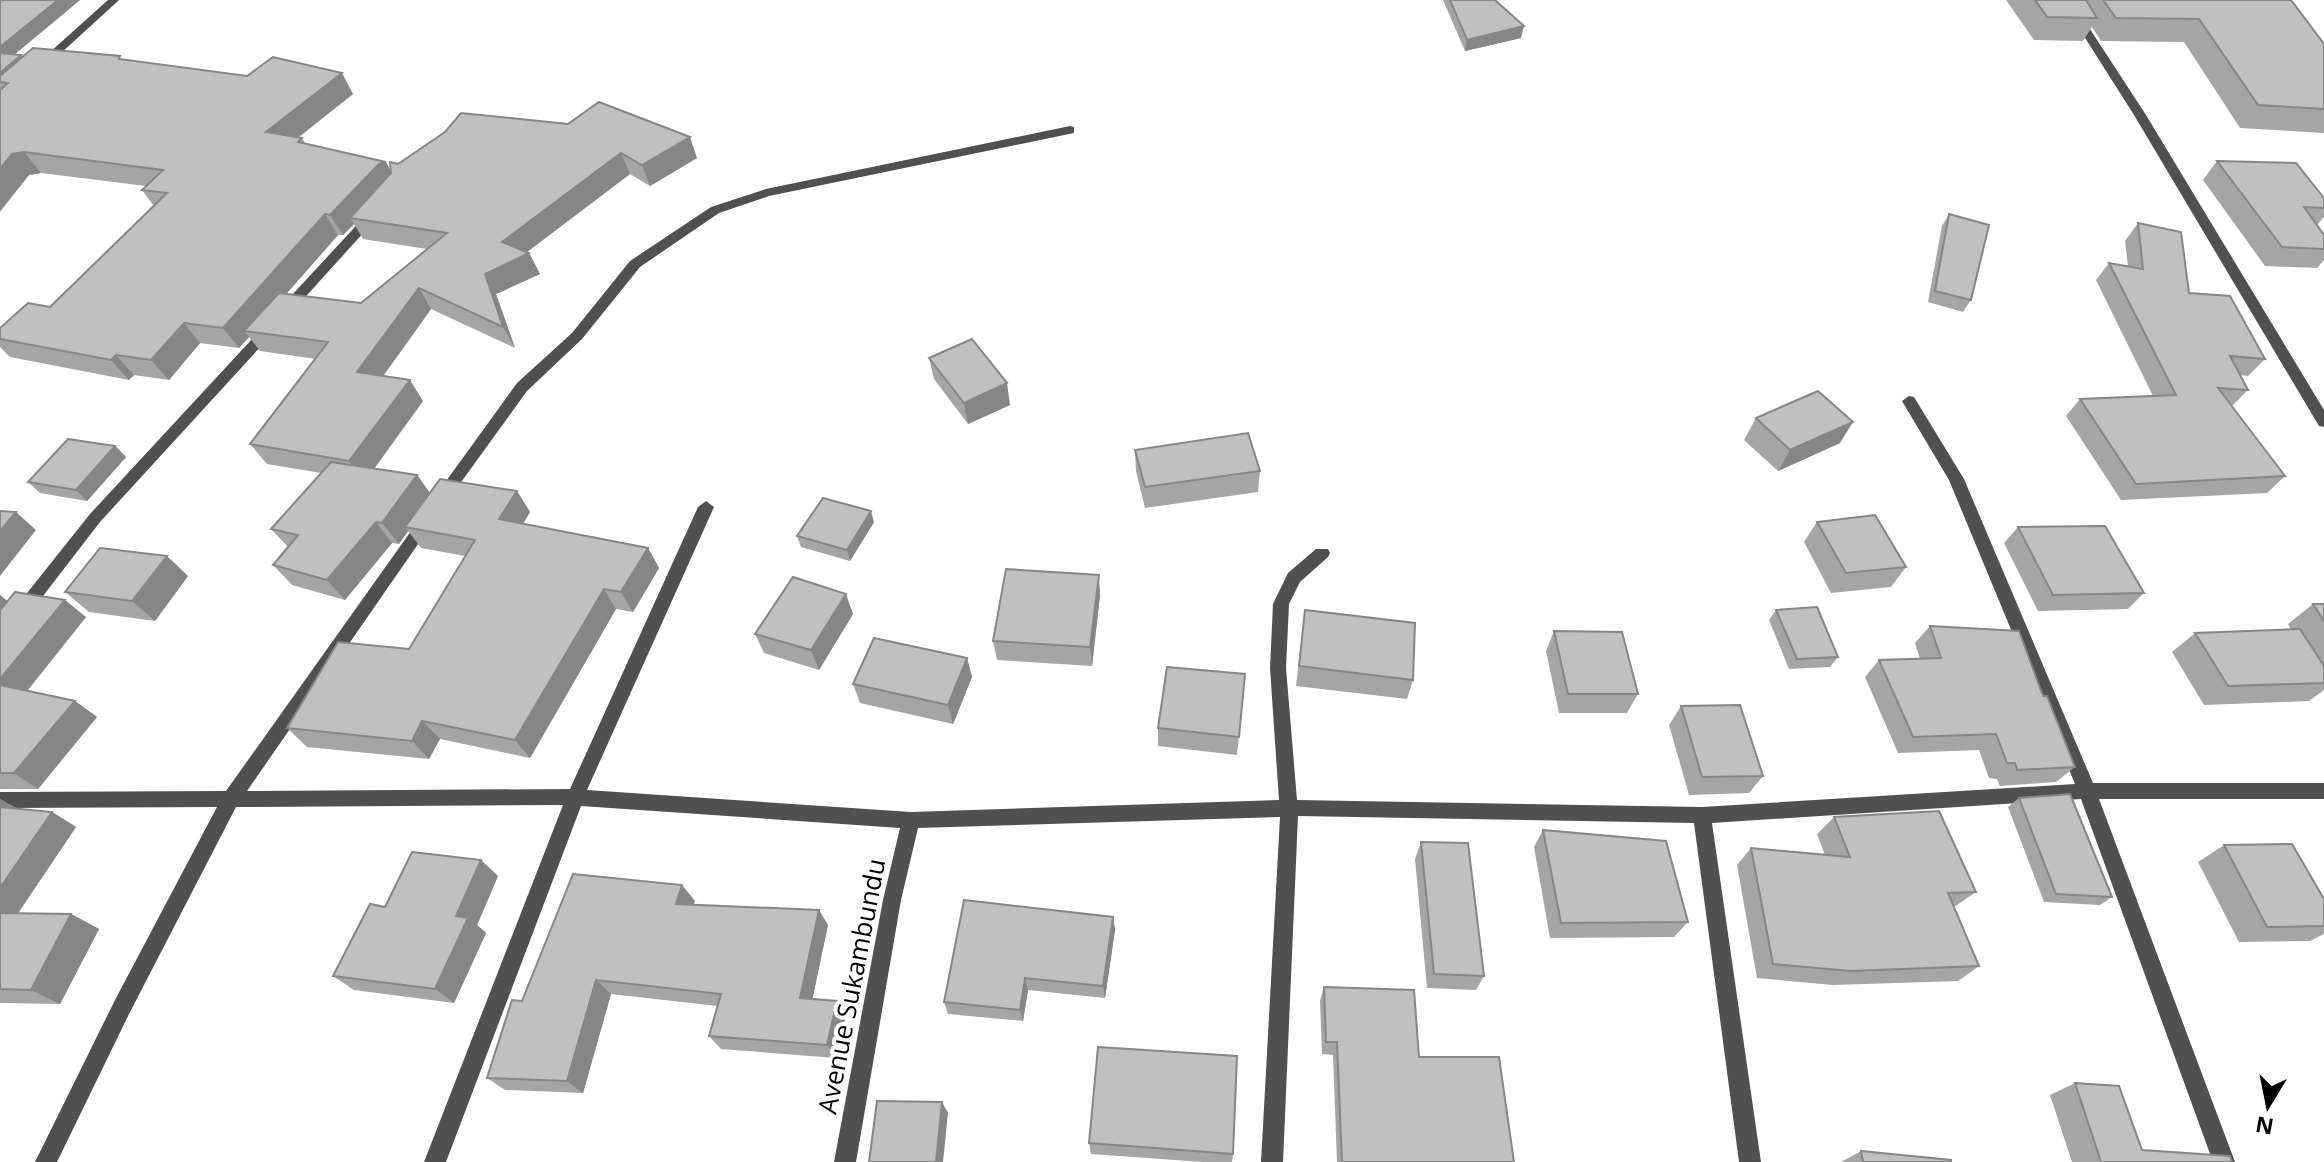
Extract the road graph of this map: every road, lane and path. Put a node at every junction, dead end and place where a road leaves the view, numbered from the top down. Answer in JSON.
{"nodes":[{"id":1,"x":114,"y":0,"type":"edge"},
{"id":2,"x":2066,"y":0,"type":"edge"},
{"id":3,"x":34,"y":72,"type":"edge"},
{"id":4,"x":1070,"y":130,"type":"dead end"},
{"id":5,"x":386,"y":201,"type":"edge"},
{"id":6,"x":1909,"y":401,"type":"dead end"},
{"id":7,"x":2324,"y":422,"type":"edge"},
{"id":8,"x":706,"y":507,"type":"dead end"},
{"id":9,"x":1322,"y":553,"type":"dead end"},
{"id":10,"x":0,"y":639,"type":"edge"},
{"id":11,"x":2087,"y":791,"type":"junction"},
{"id":12,"x":2324,"y":791,"type":"edge"},
{"id":13,"x":575,"y":797,"type":"junction"},
{"id":14,"x":231,"y":799,"type":"junction"},
{"id":15,"x":0,"y":800,"type":"edge"},
{"id":16,"x":1289,"y":808,"type":"junction"},
{"id":17,"x":1702,"y":815,"type":"junction"},
{"id":18,"x":911,"y":820,"type":"junction"},
{"id":19,"x":46,"y":1162,"type":"edge"},
{"id":20,"x":435,"y":1162,"type":"edge"},
{"id":21,"x":845,"y":1162,"type":"edge"},
{"id":22,"x":1272,"y":1162,"type":"edge"},
{"id":23,"x":1750,"y":1162,"type":"edge"},
{"id":24,"x":2224,"y":1162,"type":"edge"}],
"edges":[{"from":1,"to":3,"type":"street"},
{"from":2,"to":7,"type":"street"},
{"from":4,"to":14,"type":"street"},
{"from":5,"to":10,"type":"street"},
{"from":6,"to":11,"type":"street"},
{"from":8,"to":13,"type":"street"},
{"from":9,"to":16,"type":"street"},
{"from":11,"to":12,"type":"street"},
{"from":11,"to":17,"type":"street"},
{"from":11,"to":24,"type":"street"},
{"from":13,"to":14,"type":"street"},
{"from":13,"to":18,"type":"street"},
{"from":13,"to":20,"type":"street"},
{"from":14,"to":15,"type":"street"},
{"from":14,"to":19,"type":"street"},
{"from":16,"to":17,"type":"street"},
{"from":16,"to":18,"type":"street"},
{"from":16,"to":22,"type":"street"},
{"from":17,"to":23,"type":"street"},
{"from":18,"to":21,"type":"street","name":"Avenue Sukambundu"}]}
